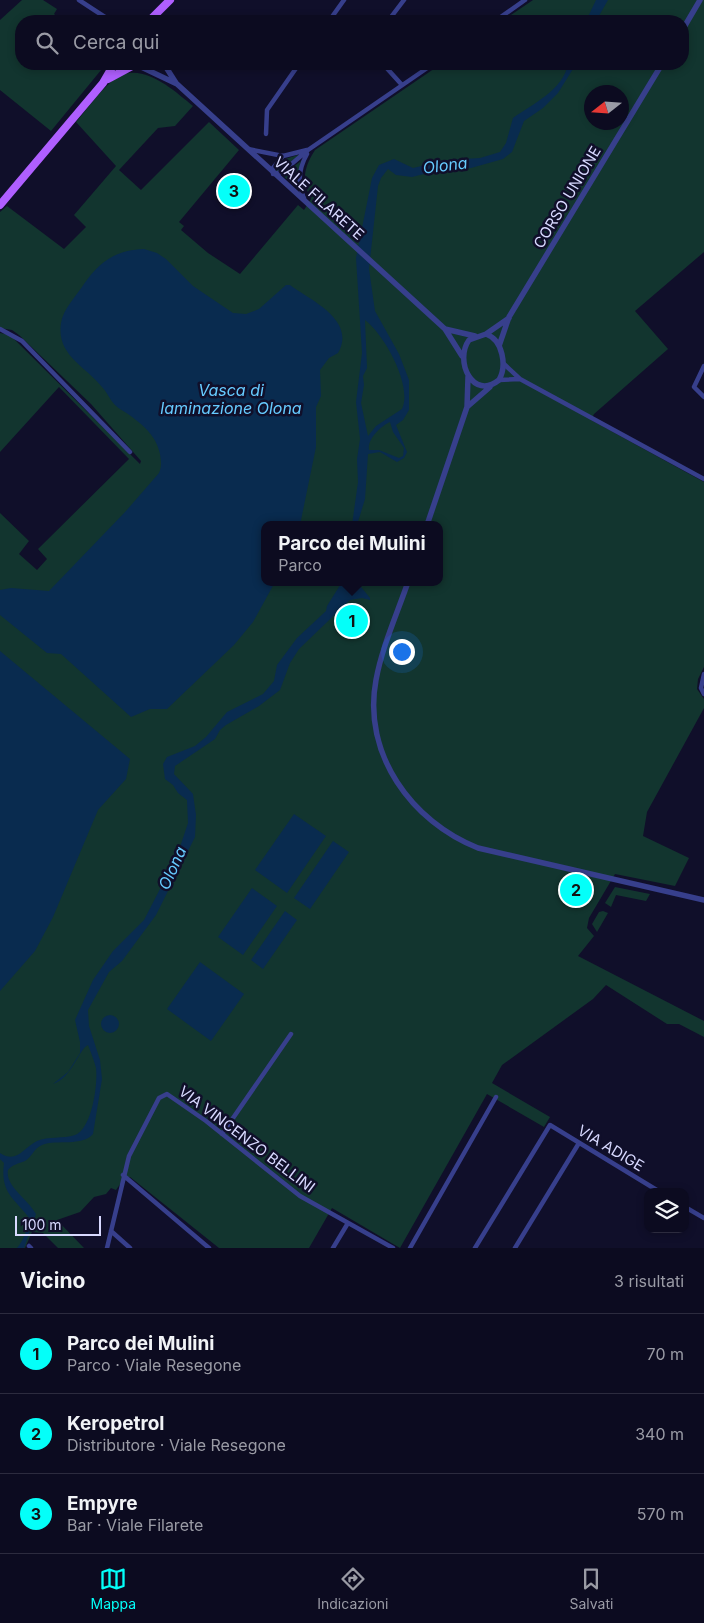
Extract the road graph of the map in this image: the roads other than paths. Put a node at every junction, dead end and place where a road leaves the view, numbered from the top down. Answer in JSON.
{"nodes":[{"id":1,"x":79,"y":0,"type":"edge"},
{"id":2,"x":344,"y":0,"type":"edge"},
{"id":3,"x":404,"y":0,"type":"edge"},
{"id":4,"x":525,"y":0,"type":"edge"},
{"id":5,"x":700,"y":0,"type":"edge"},
{"id":6,"x":169,"y":1,"type":"edge"},
{"id":7,"x":98,"y":15,"type":"edge"},
{"id":8,"x":154,"y":15,"type":"edge"},
{"id":9,"x":163,"y":15,"type":"edge"},
{"id":10,"x":334,"y":15,"type":"edge"},
{"id":11,"x":393,"y":15,"type":"edge"},
{"id":12,"x":504,"y":15,"type":"edge"},
{"id":13,"x":689,"y":19,"type":"edge"},
{"id":14,"x":111,"y":70,"type":"edge"},
{"id":15,"x":124,"y":70,"type":"edge"},
{"id":16,"x":150,"y":70,"type":"edge"},
{"id":17,"x":168,"y":70,"type":"edge"},
{"id":18,"x":295,"y":70,"type":"edge"},
{"id":19,"x":388,"y":70,"type":"edge"},
{"id":20,"x":425,"y":70,"type":"edge"},
{"id":21,"x":658,"y":70,"type":"edge"},
{"id":22,"x":103,"y":83,"type":"junction"},
{"id":23,"x":177,"y":84,"type":"junction"},
{"id":24,"x":402,"y":86,"type":"junction"},
{"id":25,"x":266,"y":134,"type":"dead end"},
{"id":26,"x":245,"y":148,"type":"junction"},
{"id":27,"x":308,"y":150,"type":"junction"},
{"id":28,"x":284,"y":156,"type":"junction"},
{"id":29,"x":273,"y":174,"type":"junction"},
{"id":30,"x":307,"y":203,"type":"junction"},
{"id":31,"x":0,"y":205,"type":"edge"},
{"id":32,"x":509,"y":317,"type":"junction"},
{"id":33,"x":0,"y":329,"type":"edge"},
{"id":34,"x":445,"y":329,"type":"junction"},
{"id":35,"x":486,"y":334,"type":"junction"},
{"id":36,"x":475,"y":336,"type":"junction"},
{"id":37,"x":499,"y":346,"type":"junction"},
{"id":38,"x":462,"y":356,"type":"junction"},
{"id":39,"x":504,"y":364,"type":"junction"},
{"id":40,"x":704,"y":366,"type":"edge"},
{"id":41,"x":468,"y":377,"type":"junction"},
{"id":42,"x":520,"y":379,"type":"junction"},
{"id":43,"x":499,"y":380,"type":"junction"},
{"id":44,"x":492,"y":385,"type":"junction"},
{"id":45,"x":704,"y":397,"type":"edge"},
{"id":46,"x":467,"y":407,"type":"junction"},
{"id":47,"x":130,"y":452,"type":"dead end"},
{"id":48,"x":704,"y":479,"type":"edge"},
{"id":49,"x":428,"y":521,"type":"edge"},
{"id":50,"x":407,"y":586,"type":"edge"},
{"id":51,"x":704,"y":674,"type":"edge"},
{"id":52,"x":704,"y":694,"type":"edge"},
{"id":53,"x":704,"y":900,"type":"edge"},
{"id":54,"x":291,"y":1034,"type":"dead end"},
{"id":55,"x":496,"y":1097,"type":"dead end"},
{"id":56,"x":222,"y":1134,"type":"junction"},
{"id":57,"x":579,"y":1143,"type":"junction"},
{"id":58,"x":123,"y":1175,"type":"junction"},
{"id":59,"x":653,"y":1188,"type":"edge"},
{"id":60,"x":689,"y":1209,"type":"edge"},
{"id":61,"x":704,"y":1218,"type":"edge"},
{"id":62,"x":348,"y":1223,"type":"junction"},
{"id":63,"x":111,"y":1231,"type":"junction"},
{"id":64,"x":383,"y":1242,"type":"junction"},
{"id":65,"x":107,"y":1248,"type":"edge"},
{"id":66,"x":130,"y":1248,"type":"edge"},
{"id":67,"x":209,"y":1248,"type":"edge"},
{"id":68,"x":333,"y":1248,"type":"edge"},
{"id":69,"x":379,"y":1248,"type":"edge"},
{"id":70,"x":393,"y":1248,"type":"edge"},
{"id":71,"x":410,"y":1248,"type":"edge"},
{"id":72,"x":475,"y":1248,"type":"edge"},
{"id":73,"x":515,"y":1248,"type":"edge"}],
"edges":[{"from":1,"to":7,"type":"street"},
{"from":2,"to":10,"type":"street"},
{"from":3,"to":11,"type":"street"},
{"from":4,"to":12,"type":"street"},
{"from":5,"to":13,"type":"street"},
{"from":6,"to":8,"type":"main road"},
{"from":6,"to":9,"type":"main road"},
{"from":14,"to":22,"type":"main road"},
{"from":15,"to":22,"type":"main road"},
{"from":16,"to":23,"type":"street","name":"VIALE FILARETE"},
{"from":17,"to":23,"type":"street","name":"VIALE FILARETE"},
{"from":18,"to":25,"type":"street"},
{"from":19,"to":24,"type":"street"},
{"from":20,"to":24,"type":"street"},
{"from":21,"to":32,"type":"street","name":"CORSO UNIONE"},
{"from":22,"to":31,"type":"main road"},
{"from":23,"to":26,"type":"street","name":"VIALE FILARETE"},
{"from":24,"to":27,"type":"street"},
{"from":26,"to":28,"type":"street"},
{"from":26,"to":29,"type":"street","name":"VIALE FILARETE"},
{"from":27,"to":28,"type":"street"},
{"from":27,"to":29,"type":"street"},
{"from":27,"to":30,"type":"street"},
{"from":28,"to":29,"type":"street"},
{"from":29,"to":30,"type":"street","name":"VIALE FILARETE"},
{"from":30,"to":34,"type":"street","name":"VIALE FILARETE"},
{"from":32,"to":35,"type":"street","name":"CORSO UNIONE"},
{"from":32,"to":37,"type":"street","name":"CORSO UNIONE"},
{"from":33,"to":47,"type":"street"},
{"from":34,"to":36,"type":"street","name":"VIALE FILARETE"},
{"from":34,"to":38,"type":"street","name":"VIALE FILARETE"},
{"from":35,"to":36,"type":"street"},
{"from":35,"to":37,"type":"street"},
{"from":36,"to":38,"type":"street"},
{"from":37,"to":39,"type":"street"},
{"from":38,"to":41,"type":"street"},
{"from":39,"to":42,"type":"street"},
{"from":39,"to":43,"type":"street"},
{"from":40,"to":45,"type":"street"},
{"from":41,"to":44,"type":"street"},
{"from":41,"to":46,"type":"street"},
{"from":42,"to":43,"type":"street"},
{"from":42,"to":48,"type":"street"},
{"from":43,"to":44,"type":"street"},
{"from":44,"to":46,"type":"street"},
{"from":46,"to":49,"type":"street"},
{"from":50,"to":53,"type":"street"},
{"from":51,"to":52,"type":"street"},
{"from":54,"to":56,"type":"street"},
{"from":55,"to":71,"type":"street"},
{"from":56,"to":58,"type":"street","name":"VIA VINCENZO BELLINI"},
{"from":56,"to":62,"type":"street","name":"VIA VINCENZO BELLINI"},
{"from":57,"to":59,"type":"street","name":"VIA ADIGE"},
{"from":57,"to":72,"type":"street","name":"VIA ADIGE"},
{"from":57,"to":73,"type":"street"},
{"from":58,"to":63,"type":"street"},
{"from":58,"to":67,"type":"street"},
{"from":60,"to":61,"type":"street"},
{"from":62,"to":64,"type":"street","name":"VIA VINCENZO BELLINI"},
{"from":62,"to":68,"type":"street"},
{"from":63,"to":65,"type":"street"},
{"from":63,"to":66,"type":"street"},
{"from":64,"to":69,"type":"street"},
{"from":64,"to":70,"type":"street","name":"VIA VINCENZO BELLINI"}]}
